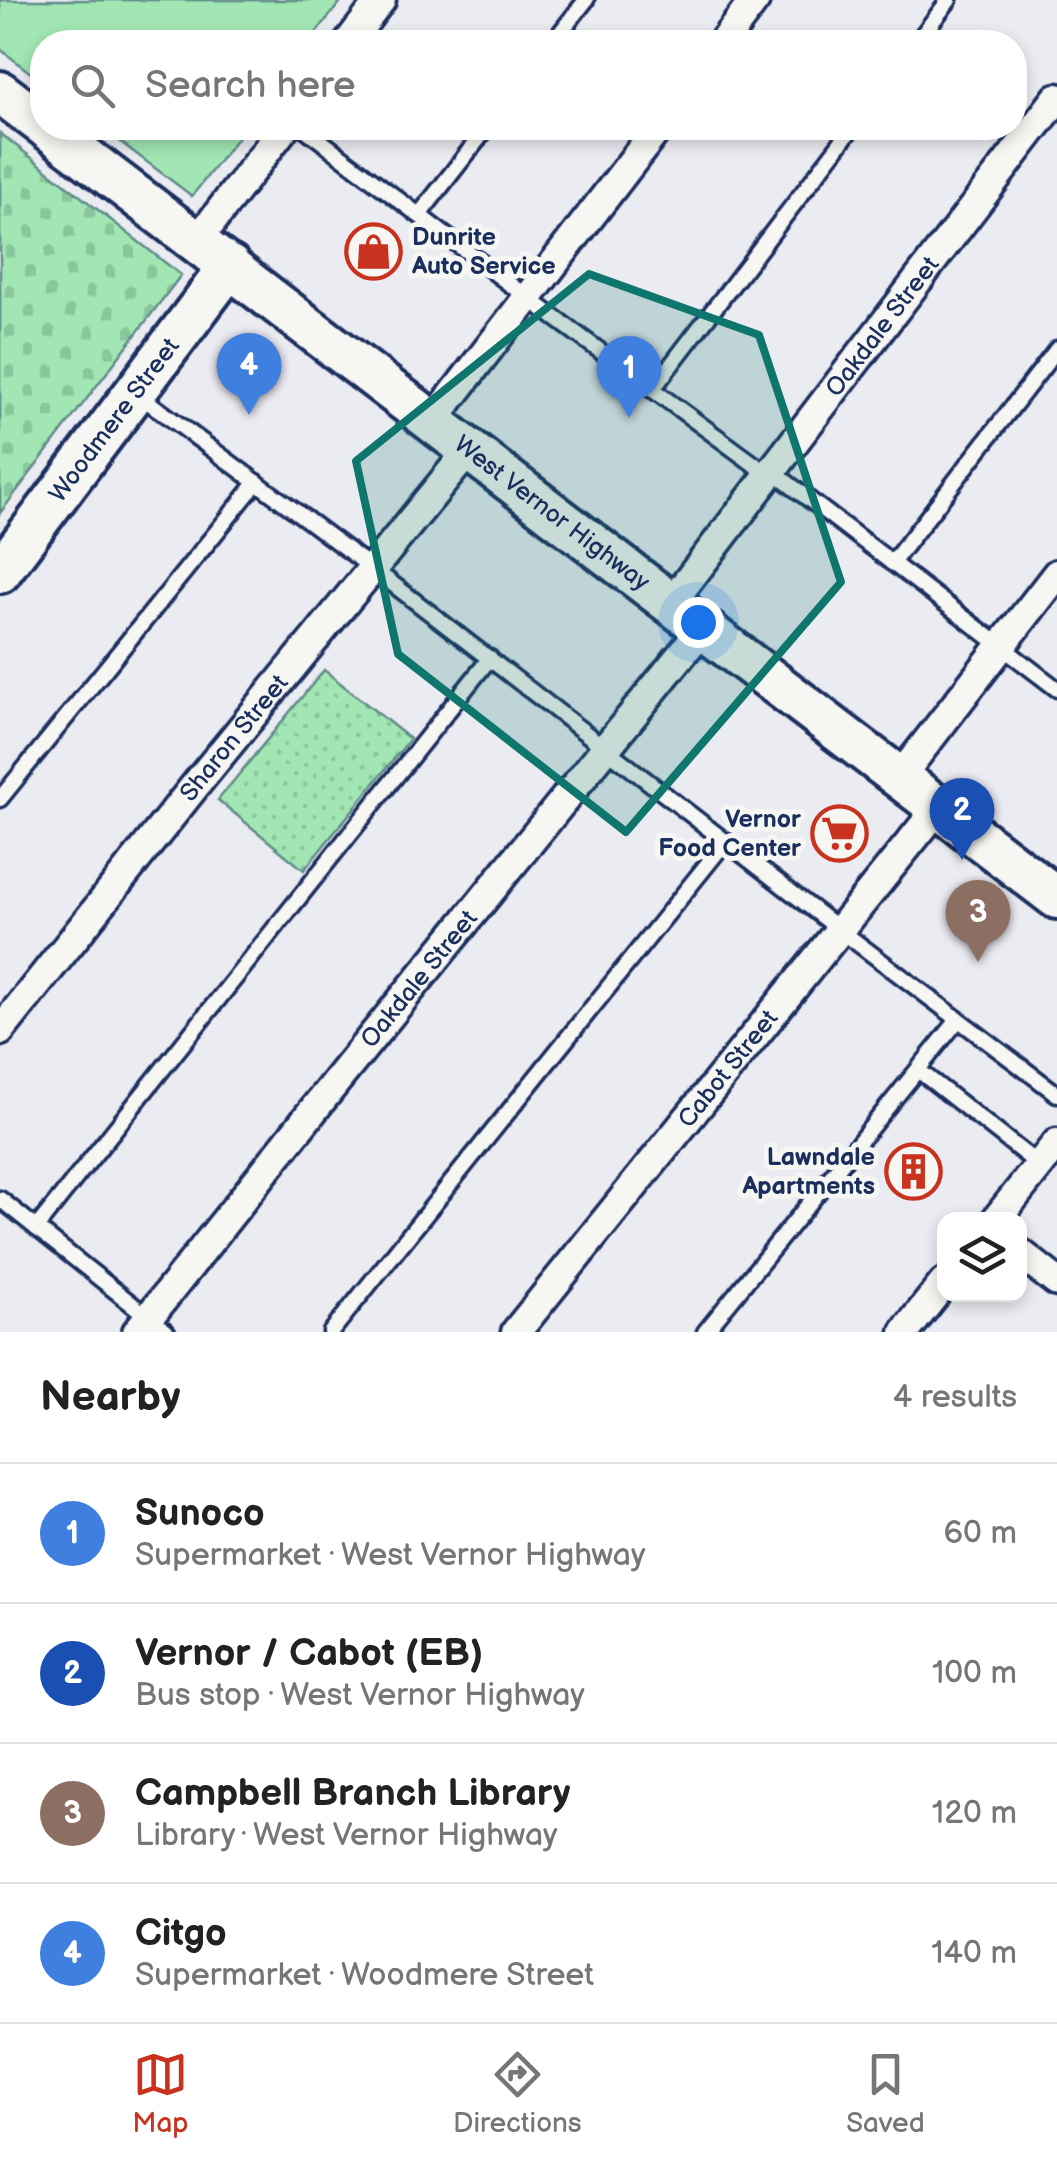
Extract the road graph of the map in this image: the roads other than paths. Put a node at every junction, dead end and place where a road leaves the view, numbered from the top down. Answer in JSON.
{"nodes":[{"id":1,"x":381,"y":0,"type":"edge"},
{"id":2,"x":586,"y":0,"type":"edge"},
{"id":3,"x":756,"y":0,"type":"edge"},
{"id":4,"x":950,"y":0,"type":"edge"},
{"id":5,"x":357,"y":30,"type":"edge"},
{"id":6,"x":562,"y":30,"type":"edge"},
{"id":7,"x":732,"y":30,"type":"edge"},
{"id":8,"x":926,"y":30,"type":"edge"},
{"id":9,"x":0,"y":92,"type":"edge"},
{"id":10,"x":1057,"y":98,"type":"edge"},
{"id":11,"x":30,"y":115,"type":"edge"},
{"id":12,"x":1027,"y":137,"type":"edge"},
{"id":13,"x":64,"y":140,"type":"edge"},
{"id":14,"x":275,"y":140,"type":"edge"},
{"id":15,"x":320,"y":140,"type":"edge"},
{"id":16,"x":479,"y":140,"type":"edge"},
{"id":17,"x":649,"y":140,"type":"edge"},
{"id":18,"x":843,"y":140,"type":"edge"},
{"id":19,"x":1025,"y":140,"type":"edge"},
{"id":20,"x":420,"y":216,"type":"junction"},
{"id":21,"x":197,"y":241,"type":"junction"},
{"id":22,"x":230,"y":266,"type":"junction"},
{"id":23,"x":528,"y":298,"type":"junction"},
{"id":24,"x":1057,"y":349,"type":"edge"},
{"id":25,"x":652,"y":390,"type":"junction"},
{"id":26,"x":135,"y":392,"type":"junction"},
{"id":27,"x":433,"y":421,"type":"junction"},
{"id":28,"x":470,"y":449,"type":"junction"},
{"id":29,"x":770,"y":473,"type":"junction"},
{"id":30,"x":257,"y":482,"type":"junction"},
{"id":31,"x":892,"y":562,"type":"junction"},
{"id":32,"x":372,"y":568,"type":"junction"},
{"id":33,"x":0,"y":572,"type":"edge"},
{"id":34,"x":1057,"y":574,"type":"edge"},
{"id":35,"x":671,"y":603,"type":"junction"},
{"id":36,"x":703,"y":628,"type":"junction"},
{"id":37,"x":1001,"y":646,"type":"junction"},
{"id":38,"x":490,"y":658,"type":"junction"},
{"id":39,"x":1057,"y":689,"type":"edge"},
{"id":40,"x":606,"y":748,"type":"junction"},
{"id":41,"x":899,"y":778,"type":"junction"},
{"id":42,"x":0,"y":800,"type":"edge"},
{"id":43,"x":938,"y":808,"type":"junction"},
{"id":44,"x":726,"y":841,"type":"junction"},
{"id":45,"x":1057,"y":898,"type":"edge"},
{"id":46,"x":840,"y":930,"type":"junction"},
{"id":47,"x":958,"y":1020,"type":"junction"},
{"id":48,"x":0,"y":1030,"type":"edge"},
{"id":49,"x":918,"y":1070,"type":"junction"},
{"id":50,"x":1057,"y":1094,"type":"edge"},
{"id":51,"x":1057,"y":1143,"type":"edge"},
{"id":52,"x":1039,"y":1166,"type":"junction"},
{"id":53,"x":0,"y":1199,"type":"edge"},
{"id":54,"x":1002,"y":1212,"type":"edge"},
{"id":55,"x":36,"y":1228,"type":"junction"},
{"id":56,"x":1027,"y":1259,"type":"edge"},
{"id":57,"x":1057,"y":1282,"type":"edge"},
{"id":58,"x":937,"y":1292,"type":"edge"},
{"id":59,"x":151,"y":1327,"type":"edge"},
{"id":60,"x":331,"y":1332,"type":"edge"},
{"id":61,"x":516,"y":1332,"type":"edge"},
{"id":62,"x":705,"y":1332,"type":"edge"},
{"id":63,"x":905,"y":1332,"type":"edge"}],
"edges":[{"from":1,"to":5,"type":"street"},
{"from":2,"to":6,"type":"lane"},
{"from":3,"to":7,"type":"street"},
{"from":4,"to":8,"type":"lane"},
{"from":9,"to":11,"type":"street","name":"West Vernor Highway"},
{"from":10,"to":12,"type":"street","name":"Oakdale Street"},
{"from":13,"to":21,"type":"street","name":"West Vernor Highway"},
{"from":14,"to":21,"type":"street"},
{"from":15,"to":20,"type":"lane"},
{"from":16,"to":20,"type":"lane"},
{"from":17,"to":23,"type":"street"},
{"from":18,"to":25,"type":"lane"},
{"from":19,"to":29,"type":"street","name":"Oakdale Street"},
{"from":20,"to":23,"type":"lane"},
{"from":21,"to":22,"type":"street","name":"West Vernor Highway"},
{"from":22,"to":26,"type":"street","name":"Woodmere Street"},
{"from":22,"to":27,"type":"street","name":"West Vernor Highway"},
{"from":23,"to":25,"type":"lane"},
{"from":23,"to":27,"type":"street"},
{"from":24,"to":31,"type":"lane"},
{"from":25,"to":29,"type":"lane"},
{"from":26,"to":30,"type":"lane"},
{"from":26,"to":33,"type":"street","name":"Woodmere Street"},
{"from":27,"to":28,"type":"street","name":"West Vernor Highway"},
{"from":28,"to":32,"type":"street","name":"Sharon Street"},
{"from":28,"to":35,"type":"street","name":"West Vernor Highway"},
{"from":29,"to":31,"type":"lane"},
{"from":29,"to":35,"type":"street","name":"Oakdale Street"},
{"from":30,"to":32,"type":"lane"},
{"from":30,"to":42,"type":"lane"},
{"from":31,"to":37,"type":"lane"},
{"from":32,"to":38,"type":"lane"},
{"from":32,"to":48,"type":"street","name":"Sharon Street"},
{"from":34,"to":37,"type":"street"},
{"from":35,"to":36,"type":"street","name":"West Vernor Highway"},
{"from":36,"to":40,"type":"street","name":"Oakdale Street"},
{"from":36,"to":41,"type":"street","name":"West Vernor Highway"},
{"from":37,"to":39,"type":"lane"},
{"from":37,"to":41,"type":"street"},
{"from":38,"to":40,"type":"lane"},
{"from":38,"to":55,"type":"lane"},
{"from":40,"to":44,"type":"lane"},
{"from":40,"to":59,"type":"street","name":"Oakdale Street"},
{"from":41,"to":43,"type":"street","name":"West Vernor Highway"},
{"from":43,"to":45,"type":"street","name":"West Vernor Highway"},
{"from":43,"to":46,"type":"street","name":"Cabot Street"},
{"from":44,"to":46,"type":"lane"},
{"from":44,"to":60,"type":"lane"},
{"from":46,"to":47,"type":"lane"},
{"from":46,"to":61,"type":"street","name":"Cabot Street"},
{"from":47,"to":49,"type":"lane"},
{"from":47,"to":50,"type":"lane"},
{"from":49,"to":52,"type":"lane"},
{"from":49,"to":62,"type":"lane"},
{"from":51,"to":52,"type":"street"},
{"from":52,"to":54,"type":"street"},
{"from":53,"to":55,"type":"lane"},
{"from":55,"to":59,"type":"lane"},
{"from":56,"to":57,"type":"street"},
{"from":58,"to":63,"type":"street"}]}
